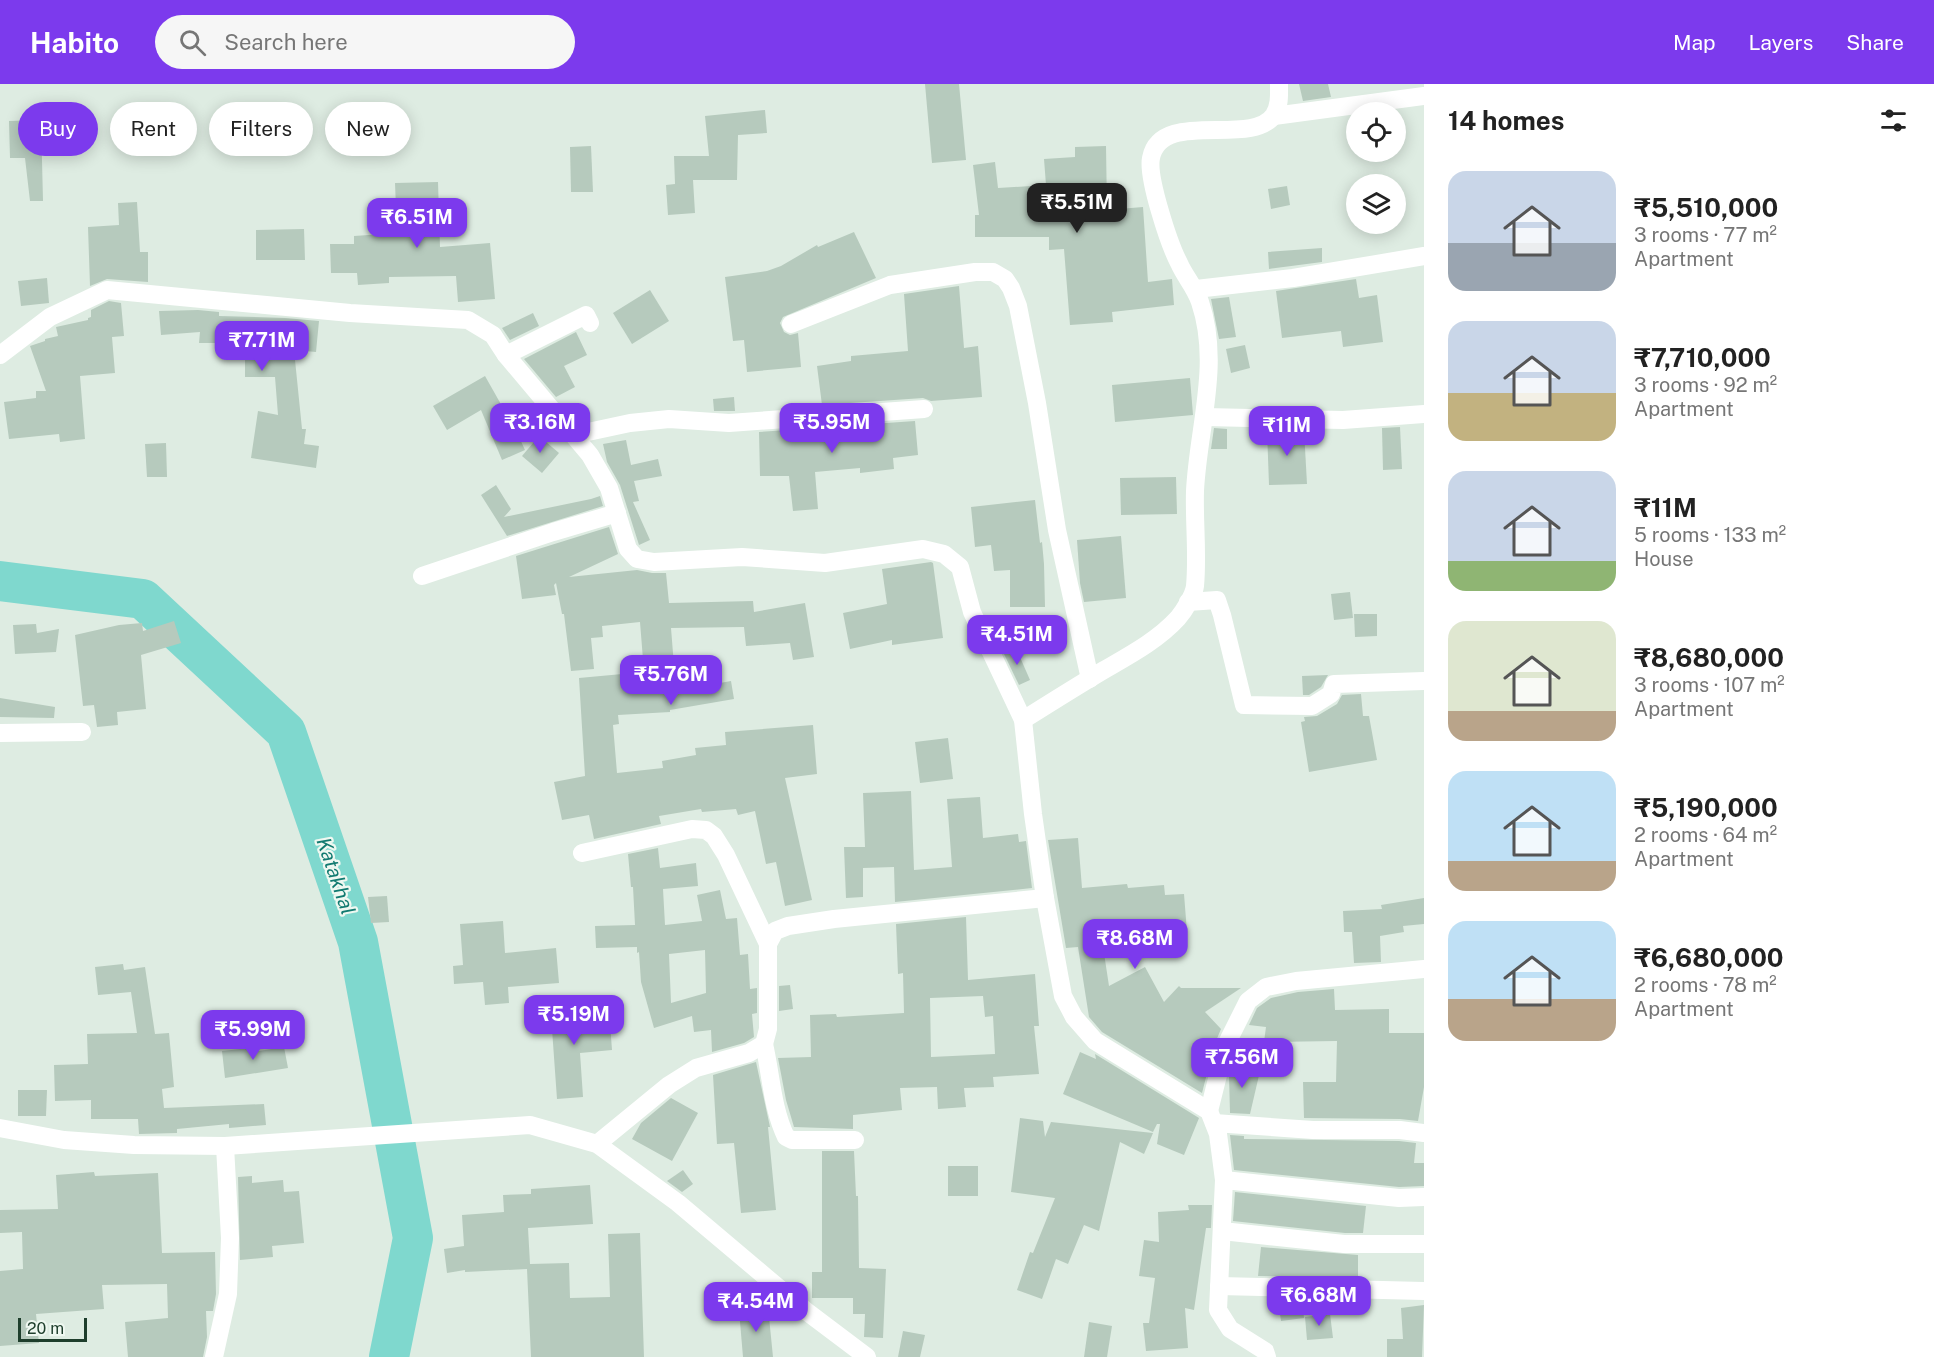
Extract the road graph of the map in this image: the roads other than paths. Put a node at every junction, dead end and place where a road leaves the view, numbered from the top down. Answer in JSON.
{"nodes":[{"id":1,"x":1278,"y":84,"type":"edge"},
{"id":2,"x":1424,"y":96,"type":"edge"},
{"id":3,"x":1274,"y":116,"type":"junction"},
{"id":4,"x":1424,"y":256,"type":"edge"},
{"id":5,"x":1196,"y":289,"type":"junction"},
{"id":6,"x":590,"y":323,"type":"dead end"},
{"id":7,"x":791,"y":324,"type":"dead end"},
{"id":8,"x":0,"y":356,"type":"edge"},
{"id":9,"x":506,"y":356,"type":"junction"},
{"id":10,"x":924,"y":409,"type":"dead end"},
{"id":11,"x":1424,"y":414,"type":"edge"},
{"id":12,"x":1205,"y":417,"type":"junction"},
{"id":13,"x":574,"y":435,"type":"junction"},
{"id":14,"x":617,"y":513,"type":"junction"},
{"id":15,"x":422,"y":576,"type":"dead end"},
{"id":16,"x":1188,"y":602,"type":"junction"},
{"id":17,"x":1090,"y":679,"type":"junction"},
{"id":18,"x":1424,"y":681,"type":"edge"},
{"id":19,"x":1023,"y":720,"type":"junction"},
{"id":20,"x":82,"y":732,"type":"dead end"},
{"id":21,"x":0,"y":733,"type":"edge"},
{"id":22,"x":582,"y":853,"type":"dead end"},
{"id":23,"x":1045,"y":898,"type":"junction"},
{"id":24,"x":768,"y":944,"type":"junction"},
{"id":25,"x":1424,"y":969,"type":"edge"},
{"id":26,"x":764,"y":1044,"type":"junction"},
{"id":27,"x":1211,"y":1117,"type":"junction"},
{"id":28,"x":0,"y":1128,"type":"edge"},
{"id":29,"x":1424,"y":1133,"type":"edge"},
{"id":30,"x":855,"y":1140,"type":"dead end"},
{"id":31,"x":597,"y":1144,"type":"junction"},
{"id":32,"x":225,"y":1146,"type":"junction"},
{"id":33,"x":1224,"y":1180,"type":"junction"},
{"id":34,"x":1424,"y":1197,"type":"edge"},
{"id":35,"x":1222,"y":1231,"type":"junction"},
{"id":36,"x":1424,"y":1244,"type":"edge"},
{"id":37,"x":1219,"y":1286,"type":"junction"},
{"id":38,"x":1424,"y":1291,"type":"edge"},
{"id":39,"x":214,"y":1357,"type":"edge"},
{"id":40,"x":867,"y":1357,"type":"edge"},
{"id":41,"x":1267,"y":1357,"type":"edge"}],
"edges":[{"from":1,"to":3,"type":"street"},
{"from":2,"to":3,"type":"street"},
{"from":3,"to":5,"type":"street"},
{"from":4,"to":5,"type":"street"},
{"from":5,"to":12,"type":"street"},
{"from":6,"to":9,"type":"street"},
{"from":7,"to":17,"type":"street"},
{"from":8,"to":9,"type":"street"},
{"from":9,"to":13,"type":"street"},
{"from":10,"to":13,"type":"street"},
{"from":11,"to":12,"type":"street"},
{"from":12,"to":16,"type":"street"},
{"from":13,"to":14,"type":"street"},
{"from":14,"to":15,"type":"street"},
{"from":14,"to":19,"type":"street"},
{"from":16,"to":17,"type":"street"},
{"from":16,"to":18,"type":"street"},
{"from":17,"to":19,"type":"street"},
{"from":19,"to":23,"type":"street"},
{"from":20,"to":21,"type":"street"},
{"from":22,"to":24,"type":"street"},
{"from":23,"to":24,"type":"street"},
{"from":23,"to":27,"type":"street"},
{"from":24,"to":26,"type":"street"},
{"from":25,"to":27,"type":"street"},
{"from":26,"to":30,"type":"street"},
{"from":26,"to":31,"type":"street"},
{"from":27,"to":29,"type":"street"},
{"from":27,"to":33,"type":"street"},
{"from":28,"to":32,"type":"street"},
{"from":31,"to":32,"type":"street"},
{"from":31,"to":40,"type":"street"},
{"from":32,"to":39,"type":"street"},
{"from":33,"to":34,"type":"street"},
{"from":33,"to":35,"type":"street"},
{"from":35,"to":36,"type":"street"},
{"from":35,"to":37,"type":"street"},
{"from":37,"to":38,"type":"street"},
{"from":37,"to":41,"type":"street"}]}
